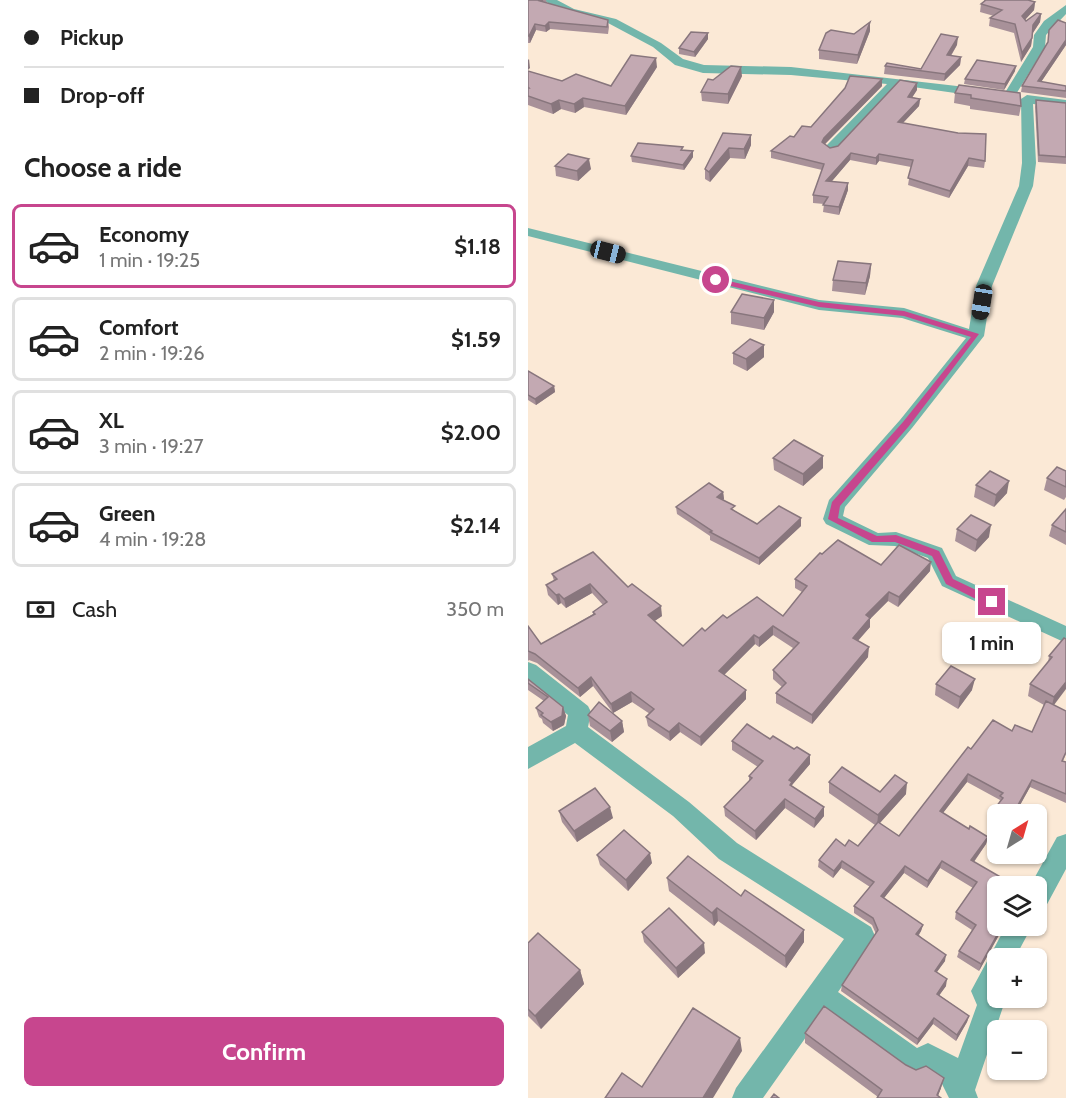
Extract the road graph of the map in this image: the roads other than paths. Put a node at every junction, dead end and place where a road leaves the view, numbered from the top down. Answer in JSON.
{"nodes":[{"id":1,"x":548,"y":0,"type":"edge"},
{"id":2,"x":579,"y":0,"type":"edge"},
{"id":3,"x":563,"y":7,"type":"junction"},
{"id":4,"x":1066,"y":8,"type":"edge"},
{"id":5,"x":896,"y":81,"type":"junction"},
{"id":6,"x":1009,"y":96,"type":"junction"},
{"id":7,"x":1027,"y":99,"type":"junction"},
{"id":8,"x":1066,"y":104,"type":"edge"},
{"id":9,"x":831,"y":149,"type":"edge"},
{"id":10,"x":528,"y":232,"type":"edge"},
{"id":11,"x":976,"y":336,"type":"junction"},
{"id":12,"x":1066,"y":635,"type":"edge"},
{"id":13,"x":528,"y":671,"type":"edge"},
{"id":14,"x":576,"y":731,"type":"junction"},
{"id":15,"x":528,"y":759,"type":"edge"},
{"id":16,"x":1066,"y":845,"type":"edge"},
{"id":17,"x":1047,"y":880,"type":"edge"},
{"id":18,"x":818,"y":994,"type":"junction"},
{"id":19,"x":990,"y":1008,"type":"edge"},
{"id":20,"x":962,"y":1094,"type":"edge"},
{"id":21,"x":746,"y":1098,"type":"edge"}],
"edges":[{"from":1,"to":3,"type":"street"},
{"from":2,"to":3,"type":"street"},
{"from":3,"to":5,"type":"street"},
{"from":4,"to":6,"type":"street"},
{"from":5,"to":6,"type":"street"},
{"from":5,"to":9,"type":"street"},
{"from":6,"to":7,"type":"street"},
{"from":7,"to":8,"type":"street"},
{"from":7,"to":11,"type":"street"},
{"from":10,"to":11,"type":"street"},
{"from":11,"to":12,"type":"street"},
{"from":13,"to":14,"type":"street"},
{"from":14,"to":15,"type":"street"},
{"from":14,"to":18,"type":"street"},
{"from":16,"to":17,"type":"street"},
{"from":18,"to":20,"type":"street"},
{"from":18,"to":21,"type":"street"},
{"from":19,"to":20,"type":"street"}]}
